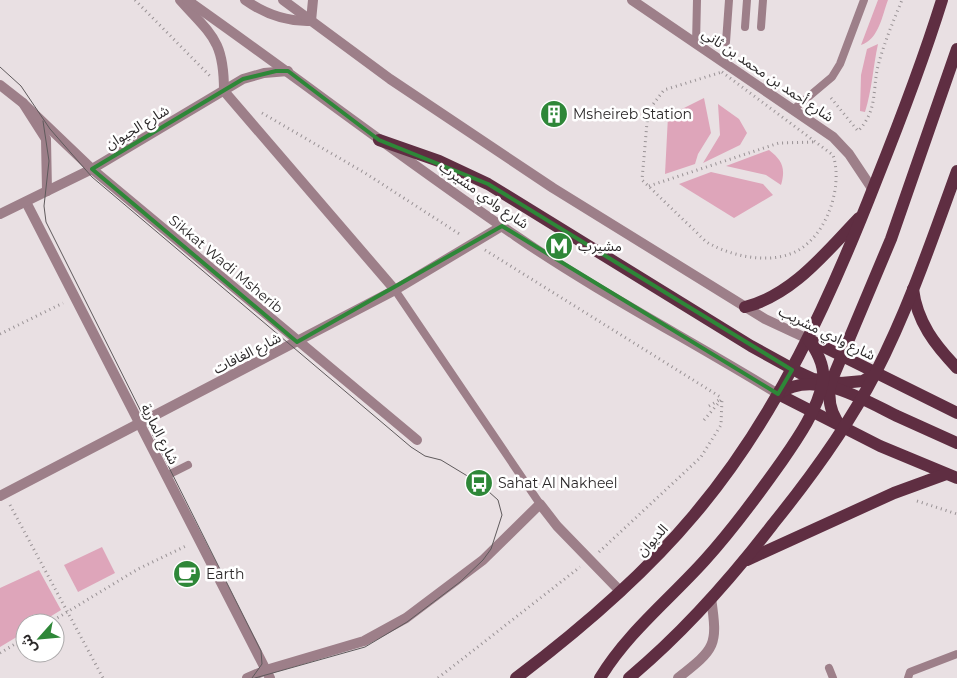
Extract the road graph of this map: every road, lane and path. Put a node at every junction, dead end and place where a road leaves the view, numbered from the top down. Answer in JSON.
{"nodes":[{"id":1,"x":135,"y":0,"type":"edge"},
{"id":2,"x":180,"y":0,"type":"edge"},
{"id":3,"x":187,"y":0,"type":"edge"},
{"id":4,"x":245,"y":0,"type":"edge"},
{"id":5,"x":283,"y":0,"type":"edge"},
{"id":6,"x":313,"y":0,"type":"edge"},
{"id":7,"x":632,"y":0,"type":"edge"},
{"id":8,"x":697,"y":0,"type":"edge"},
{"id":9,"x":729,"y":0,"type":"edge"},
{"id":10,"x":747,"y":0,"type":"edge"},
{"id":11,"x":763,"y":0,"type":"edge"},
{"id":12,"x":864,"y":0,"type":"edge"},
{"id":13,"x":902,"y":0,"type":"edge"},
{"id":14,"x":942,"y":0,"type":"edge"},
{"id":15,"x":311,"y":21,"type":"junction"},
{"id":16,"x":745,"y":27,"type":"dead end"},
{"id":17,"x":761,"y":27,"type":"dead end"},
{"id":18,"x":726,"y":42,"type":"dead end"},
{"id":19,"x":696,"y":44,"type":"junction"},
{"id":20,"x":957,"y":49,"type":"edge"},
{"id":21,"x":288,"y":71,"type":"junction"},
{"id":22,"x":0,"y":85,"type":"edge"},
{"id":23,"x":224,"y":91,"type":"junction"},
{"id":24,"x":831,"y":98,"type":"dead end"},
{"id":25,"x":23,"y":103,"type":"junction"},
{"id":26,"x":794,"y":109,"type":"junction"},
{"id":27,"x":379,"y":140,"type":"junction"},
{"id":28,"x":816,"y":142,"type":"junction"},
{"id":29,"x":92,"y":169,"type":"junction"},
{"id":30,"x":957,"y":172,"type":"edge"},
{"id":31,"x":649,"y":186,"type":"junction"},
{"id":32,"x":872,"y":190,"type":"junction"},
{"id":33,"x":47,"y":191,"type":"junction"},
{"id":34,"x":957,"y":194,"type":"edge"},
{"id":35,"x":26,"y":202,"type":"junction"},
{"id":36,"x":944,"y":208,"type":"junction"},
{"id":37,"x":864,"y":213,"type":"junction"},
{"id":38,"x":0,"y":214,"type":"edge"},
{"id":39,"x":502,"y":226,"type":"junction"},
{"id":40,"x":913,"y":288,"type":"junction"},
{"id":41,"x":395,"y":290,"type":"junction"},
{"id":42,"x":75,"y":297,"type":"junction"},
{"id":43,"x":745,"y":308,"type":"junction"},
{"id":44,"x":0,"y":334,"type":"edge"},
{"id":45,"x":808,"y":339,"type":"junction"},
{"id":46,"x":297,"y":342,"type":"junction"},
{"id":47,"x":841,"y":357,"type":"junction"},
{"id":48,"x":957,"y":368,"type":"edge"},
{"id":49,"x":792,"y":370,"type":"junction"},
{"id":50,"x":875,"y":374,"type":"junction"},
{"id":51,"x":826,"y":384,"type":"junction"},
{"id":52,"x":778,"y":394,"type":"junction"},
{"id":53,"x":861,"y":398,"type":"junction"},
{"id":54,"x":709,"y":406,"type":"dead end"},
{"id":55,"x":811,"y":412,"type":"junction"},
{"id":56,"x":957,"y":413,"type":"edge"},
{"id":57,"x":704,"y":420,"type":"dead end"},
{"id":58,"x":140,"y":424,"type":"junction"},
{"id":59,"x":842,"y":428,"type":"junction"},
{"id":60,"x":417,"y":440,"type":"dead end"},
{"id":61,"x":957,"y":443,"type":"edge"},
{"id":62,"x":188,"y":465,"type":"dead end"},
{"id":63,"x":166,"y":476,"type":"junction"},
{"id":64,"x":952,"y":476,"type":"edge"},
{"id":65,"x":2,"y":495,"type":"edge"},
{"id":66,"x":910,"y":503,"type":"dead end"},
{"id":67,"x":540,"y":504,"type":"junction"},
{"id":68,"x":957,"y":514,"type":"edge"},
{"id":69,"x":199,"y":539,"type":"junction"},
{"id":70,"x":745,"y":561,"type":"junction"},
{"id":71,"x":621,"y":592,"type":"junction"},
{"id":72,"x":711,"y":598,"type":"junction"},
{"id":73,"x":68,"y":612,"type":"junction"},
{"id":74,"x":65,"y":614,"type":"edge"},
{"id":75,"x":15,"y":644,"type":"edge"},
{"id":76,"x":0,"y":653,"type":"edge"},
{"id":77,"x":957,"y":654,"type":"edge"},
{"id":78,"x":829,"y":668,"type":"dead end"},
{"id":79,"x":268,"y":674,"type":"edge"},
{"id":80,"x":104,"y":678,"type":"edge"},
{"id":81,"x":247,"y":678,"type":"edge"},
{"id":82,"x":516,"y":678,"type":"edge"},
{"id":83,"x":600,"y":678,"type":"edge"},
{"id":84,"x":628,"y":678,"type":"edge"},
{"id":85,"x":678,"y":678,"type":"edge"},
{"id":86,"x":834,"y":678,"type":"edge"},
{"id":87,"x":908,"y":678,"type":"edge"}],
"edges":[{"from":1,"to":23,"type":"path"},
{"from":2,"to":23,"type":"street"},
{"from":3,"to":21,"type":"street","name":"شارع وادي مشيرب"},
{"from":4,"to":15,"type":"street"},
{"from":5,"to":15,"type":"street"},
{"from":6,"to":15,"type":"street"},
{"from":7,"to":19,"type":"street","name":"شارع أحمد بن محمد بن ثاني"},
{"from":8,"to":19,"type":"lane"},
{"from":9,"to":18,"type":"lane"},
{"from":10,"to":16,"type":"lane"},
{"from":11,"to":17,"type":"lane"},
{"from":12,"to":26,"type":"lane"},
{"from":13,"to":24,"type":"path"},
{"from":14,"to":32,"type":"main road"},
{"from":15,"to":43,"type":"street"},
{"from":19,"to":26,"type":"street","name":"شارع أحمد بن محمد بن ثاني"},
{"from":20,"to":47,"type":"main road"},
{"from":21,"to":23,"type":"street","name":"شارع الجيوان"},
{"from":21,"to":27,"type":"street","name":"شارع وادي مشيرب"},
{"from":22,"to":25,"type":"street","name":"Sikkat Wadi Msherib"},
{"from":23,"to":29,"type":"street","name":"شارع الجيوان"},
{"from":23,"to":41,"type":"street"},
{"from":25,"to":29,"type":"street","name":"Sikkat Wadi Msherib"},
{"from":25,"to":33,"type":"street","name":"Sikkat Wadi Msherib"},
{"from":26,"to":32,"type":"street","name":"شارع أحمد بن محمد بن ثاني"},
{"from":27,"to":39,"type":"street","name":"شارع وادي مشيرب"},
{"from":27,"to":49,"type":"main road"},
{"from":28,"to":31,"type":"path"},
{"from":28,"to":31,"type":"path"},
{"from":28,"to":31,"type":"path"},
{"from":29,"to":33,"type":"street","name":"شارع الجيوان"},
{"from":29,"to":46,"type":"street","name":"Sikkat Wadi Msherib"},
{"from":30,"to":36,"type":"main road"},
{"from":32,"to":37,"type":"main road"},
{"from":33,"to":35,"type":"street","name":"شارع الجيوان"},
{"from":34,"to":36,"type":"street"},
{"from":35,"to":38,"type":"street","name":"شارع الجيوان"},
{"from":35,"to":42,"type":"street","name":"شارع المارية"},
{"from":36,"to":40,"type":"main road"},
{"from":37,"to":43,"type":"main road"},
{"from":37,"to":45,"type":"main road"},
{"from":39,"to":41,"type":"street","name":"شارع الغافات"},
{"from":39,"to":52,"type":"street","name":"شارع وادي مشيرب"},
{"from":40,"to":48,"type":"main road"},
{"from":40,"to":50,"type":"main road"},
{"from":41,"to":46,"type":"street","name":"شارع الغافات"},
{"from":41,"to":67,"type":"lane"},
{"from":42,"to":44,"type":"path"},
{"from":42,"to":58,"type":"street","name":"شارع المارية"},
{"from":43,"to":45,"type":"street","name":"شارع وادي مشريب"},
{"from":45,"to":47,"type":"main road","name":"شارع وادي مشريب"},
{"from":45,"to":49,"type":"main road"},
{"from":45,"to":51,"type":"main road"},
{"from":46,"to":58,"type":"street","name":"شارع الغافات"},
{"from":46,"to":60,"type":"street","name":"Sikkat Wadi Msherib"},
{"from":47,"to":50,"type":"main road","name":"شارع وادي مشريب"},
{"from":47,"to":51,"type":"main road"},
{"from":49,"to":51,"type":"main road"},
{"from":49,"to":52,"type":"main road"},
{"from":50,"to":51,"type":"main road"},
{"from":50,"to":53,"type":"main road"},
{"from":50,"to":56,"type":"main road"},
{"from":51,"to":52,"type":"main road"},
{"from":51,"to":53,"type":"main road"},
{"from":51,"to":55,"type":"main road"},
{"from":51,"to":59,"type":"main road"},
{"from":52,"to":55,"type":"main road"},
{"from":52,"to":71,"type":"main road","name":"الديوان"},
{"from":53,"to":59,"type":"main road"},
{"from":53,"to":61,"type":"main road"},
{"from":54,"to":57,"type":"path"},
{"from":55,"to":59,"type":"main road"},
{"from":55,"to":83,"type":"main road"},
{"from":58,"to":63,"type":"street","name":"شارع المارية"},
{"from":58,"to":65,"type":"street","name":"شارع الغافات"},
{"from":59,"to":64,"type":"main road"},
{"from":59,"to":70,"type":"main road"},
{"from":62,"to":63,"type":"lane"},
{"from":63,"to":69,"type":"street","name":"شارع المارية"},
{"from":64,"to":70,"type":"main road"},
{"from":65,"to":73,"type":"path"},
{"from":66,"to":68,"type":"path"},
{"from":67,"to":71,"type":"street"},
{"from":67,"to":79,"type":"street"},
{"from":69,"to":73,"type":"path"},
{"from":69,"to":79,"type":"street","name":"شارع المارية"},
{"from":70,"to":72,"type":"main road"},
{"from":71,"to":82,"type":"main road","name":"الديوان"},
{"from":72,"to":84,"type":"main road"},
{"from":72,"to":85,"type":"street"},
{"from":73,"to":74,"type":"path"},
{"from":73,"to":80,"type":"path"},
{"from":75,"to":76,"type":"path"},
{"from":77,"to":87,"type":"lane"},
{"from":78,"to":86,"type":"lane"},
{"from":79,"to":81,"type":"street"}]}
